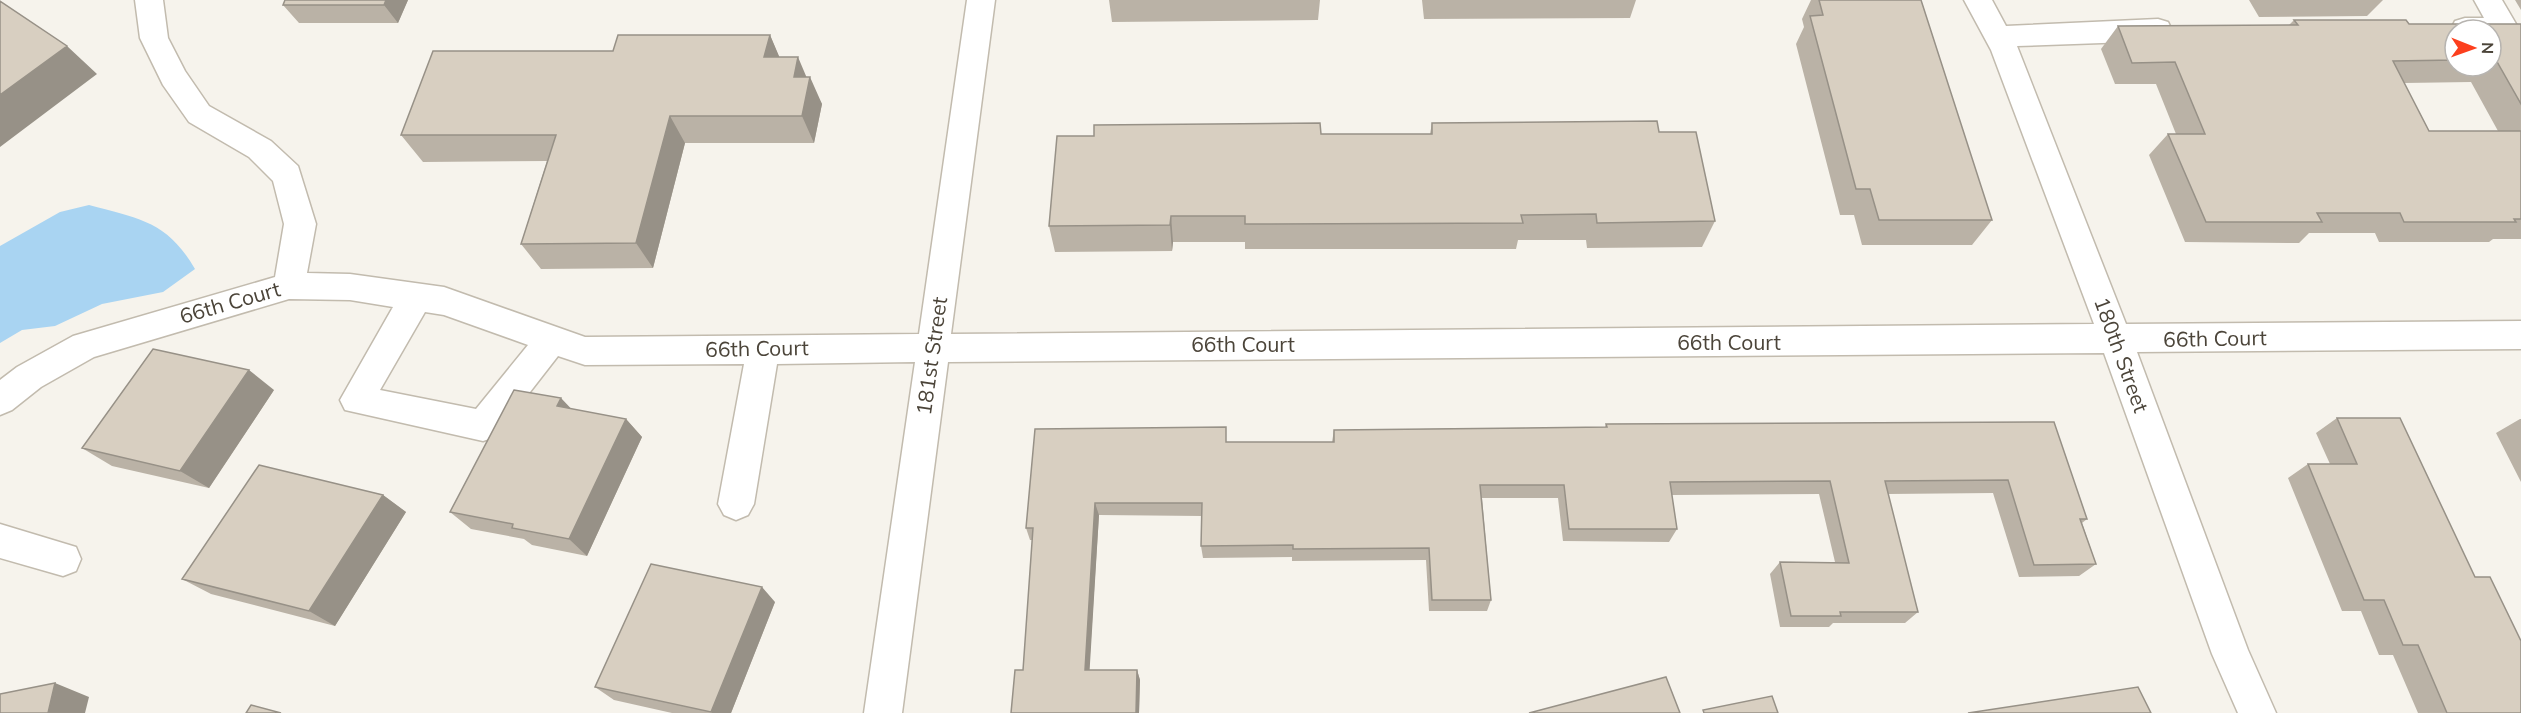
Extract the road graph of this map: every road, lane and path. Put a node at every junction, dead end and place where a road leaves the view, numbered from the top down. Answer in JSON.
{"nodes":[{"id":1,"x":150,"y":0,"type":"edge"},
{"id":2,"x":981,"y":0,"type":"edge"},
{"id":3,"x":1978,"y":0,"type":"edge"},
{"id":4,"x":2488,"y":0,"type":"edge"},
{"id":5,"x":2189,"y":30,"type":"edge"},
{"id":6,"x":2437,"y":30,"type":"edge"},
{"id":7,"x":1998,"y":37,"type":"junction"},
{"id":8,"x":289,"y":286,"type":"junction"},
{"id":9,"x":416,"y":297,"type":"junction"},
{"id":10,"x":2521,"y":335,"type":"edge"},
{"id":11,"x":552,"y":339,"type":"junction"},
{"id":12,"x":2116,"y":340,"type":"junction"},
{"id":13,"x":933,"y":347,"type":"junction"},
{"id":14,"x":763,"y":349,"type":"junction"},
{"id":15,"x":0,"y":400,"type":"edge"},
{"id":16,"x":736,"y":504,"type":"dead end"},
{"id":17,"x":0,"y":541,"type":"edge"},
{"id":18,"x":63,"y":559,"type":"dead end"},
{"id":19,"x":883,"y":713,"type":"edge"},
{"id":20,"x":2258,"y":713,"type":"edge"}],
"edges":[{"from":1,"to":8,"type":"street"},
{"from":2,"to":13,"type":"street","name":"181st Street"},
{"from":3,"to":7,"type":"street","name":"180th Street"},
{"from":4,"to":6,"type":"street"},
{"from":5,"to":7,"type":"street"},
{"from":7,"to":12,"type":"street","name":"180th Street"},
{"from":8,"to":9,"type":"street","name":"66th Court"},
{"from":8,"to":15,"type":"street","name":"66th Court"},
{"from":9,"to":11,"type":"street","name":"66th Court"},
{"from":9,"to":11,"type":"street"},
{"from":10,"to":12,"type":"street","name":"66th Court"},
{"from":11,"to":14,"type":"street","name":"66th Court"},
{"from":12,"to":13,"type":"street","name":"66th Court"},
{"from":12,"to":20,"type":"street","name":"180th Street"},
{"from":13,"to":14,"type":"street","name":"66th Court"},
{"from":13,"to":19,"type":"street","name":"181st Street"},
{"from":14,"to":16,"type":"street"},
{"from":17,"to":18,"type":"street"}]}
